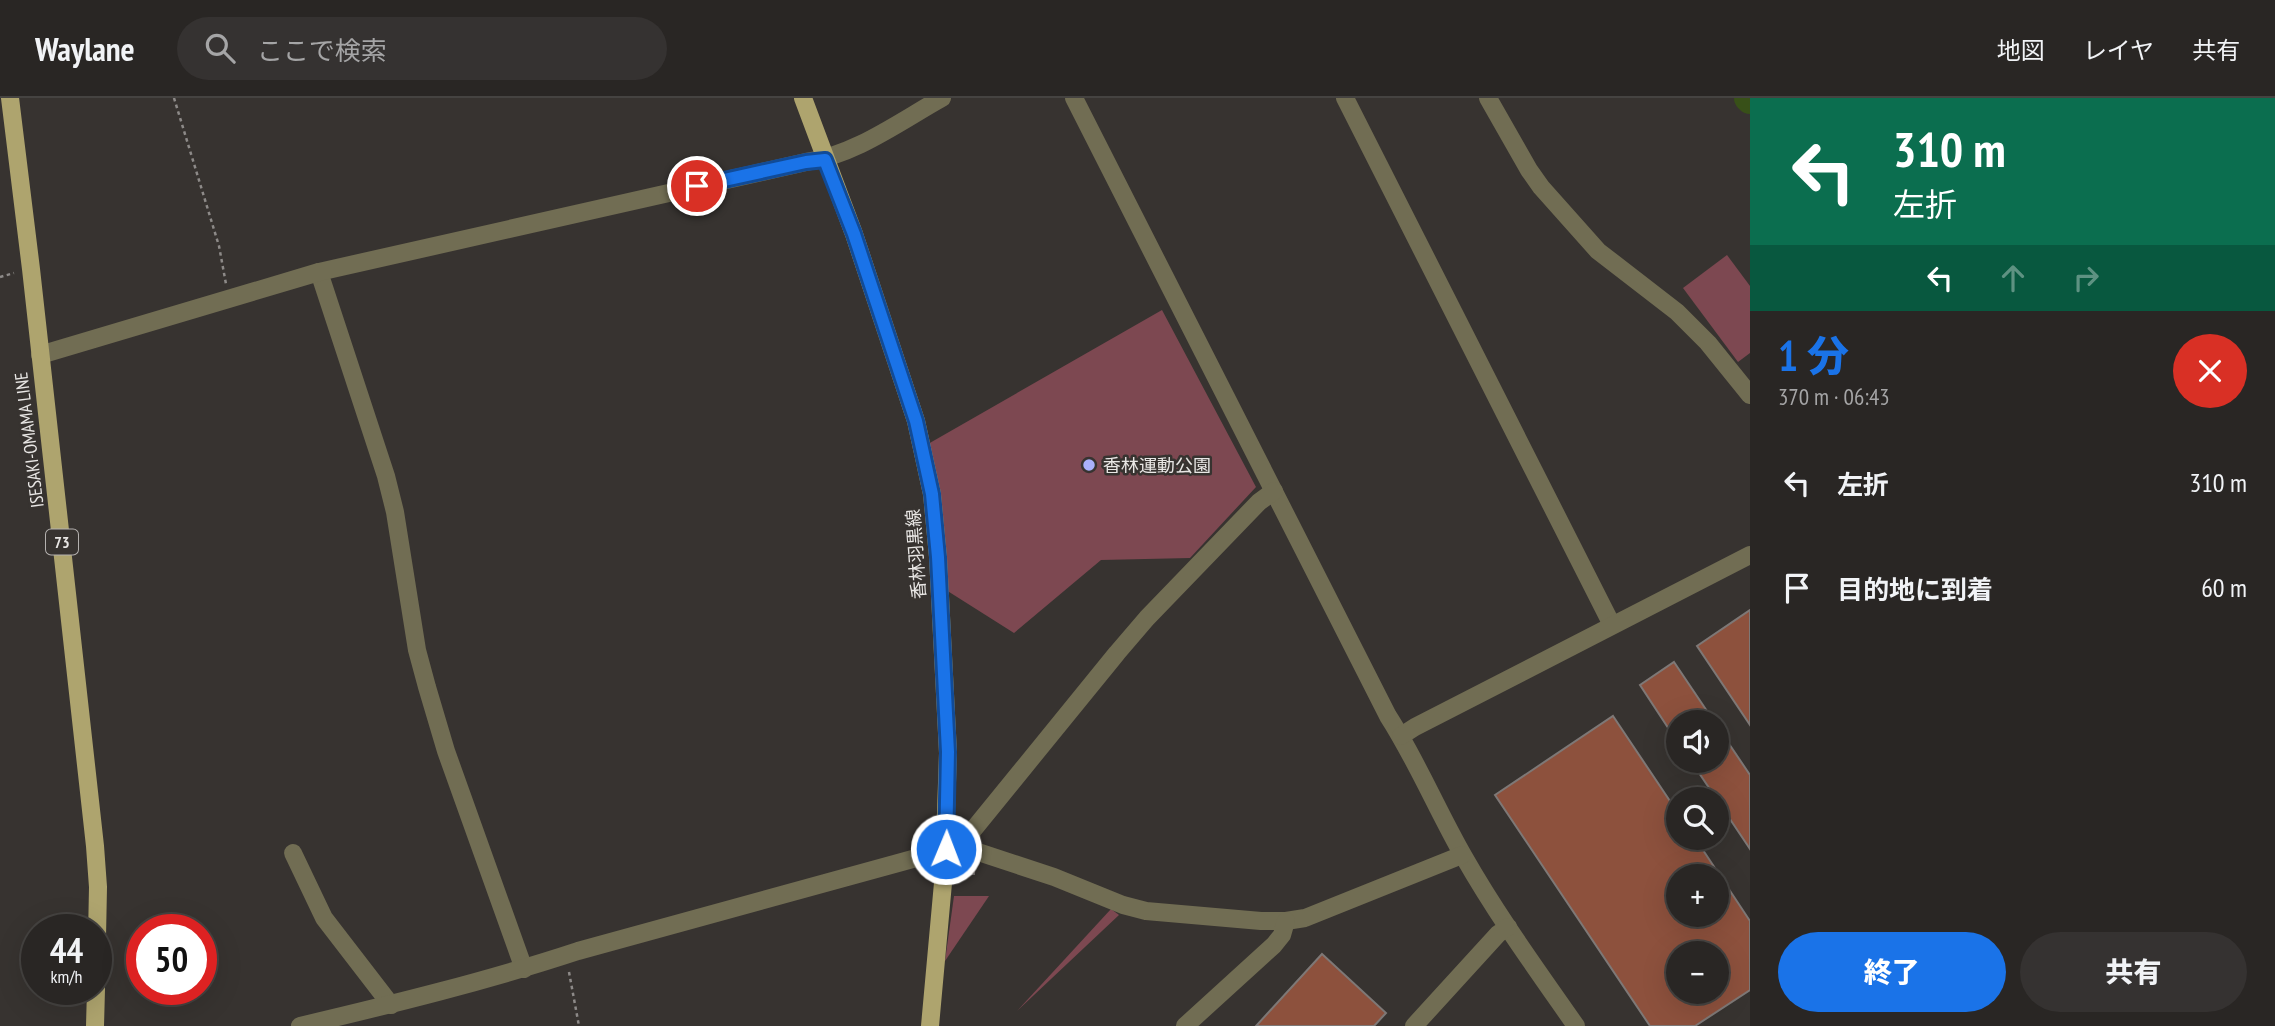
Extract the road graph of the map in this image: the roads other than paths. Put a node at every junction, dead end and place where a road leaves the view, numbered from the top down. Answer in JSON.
{"nodes":[{"id":1,"x":10,"y":98,"type":"edge"},
{"id":2,"x":803,"y":98,"type":"edge"},
{"id":3,"x":942,"y":98,"type":"edge"},
{"id":4,"x":1074,"y":98,"type":"edge"},
{"id":5,"x":1345,"y":98,"type":"edge"},
{"id":6,"x":1488,"y":98,"type":"edge"},
{"id":7,"x":825,"y":160,"type":"junction"},
{"id":8,"x":319,"y":272,"type":"junction"},
{"id":9,"x":40,"y":355,"type":"junction"},
{"id":10,"x":1750,"y":395,"type":"edge"},
{"id":11,"x":1274,"y":491,"type":"junction"},
{"id":12,"x":1750,"y":555,"type":"edge"},
{"id":13,"x":1612,"y":625,"type":"junction"},
{"id":14,"x":1401,"y":736,"type":"junction"},
{"id":15,"x":953,"y":847,"type":"junction"},
{"id":16,"x":293,"y":853,"type":"dead end"},
{"id":17,"x":1462,"y":855,"type":"junction"},
{"id":18,"x":98,"y":914,"type":"edge"},
{"id":19,"x":1286,"y":921,"type":"junction"},
{"id":20,"x":1508,"y":927,"type":"junction"},
{"id":21,"x":524,"y":969,"type":"junction"},
{"id":22,"x":391,"y":1004,"type":"junction"},
{"id":23,"x":95,"y":1005,"type":"edge"},
{"id":24,"x":94,"y":1026,"type":"edge"},
{"id":25,"x":300,"y":1026,"type":"edge"},
{"id":26,"x":930,"y":1026,"type":"edge"},
{"id":27,"x":1185,"y":1026,"type":"edge"},
{"id":28,"x":1414,"y":1026,"type":"edge"},
{"id":29,"x":1576,"y":1026,"type":"edge"}],
"edges":[{"from":1,"to":9,"type":"main road","name":"ISESAKI-OMAMA LINE","number":"73"},
{"from":2,"to":7,"type":"main road","name":"香林羽黒線"},
{"from":3,"to":7,"type":"street"},
{"from":4,"to":11,"type":"street"},
{"from":5,"to":13,"type":"street"},
{"from":6,"to":10,"type":"street"},
{"from":7,"to":8,"type":"street"},
{"from":7,"to":15,"type":"main road","name":"香林羽黒線"},
{"from":8,"to":9,"type":"street"},
{"from":8,"to":21,"type":"street"},
{"from":9,"to":18,"type":"main road","name":"ISESAKI-OMAMA LINE","number":"73"},
{"from":11,"to":14,"type":"street"},
{"from":11,"to":15,"type":"street"},
{"from":12,"to":13,"type":"street"},
{"from":13,"to":14,"type":"street"},
{"from":14,"to":17,"type":"street"},
{"from":15,"to":19,"type":"street"},
{"from":15,"to":21,"type":"street"},
{"from":15,"to":26,"type":"main road","name":"香林羽黒線"},
{"from":16,"to":22,"type":"street"},
{"from":17,"to":19,"type":"street"},
{"from":17,"to":20,"type":"street"},
{"from":19,"to":27,"type":"street"},
{"from":20,"to":28,"type":"street"},
{"from":20,"to":29,"type":"street"},
{"from":21,"to":22,"type":"street"},
{"from":22,"to":25,"type":"street"},
{"from":23,"to":24,"type":"main road","name":"ISESAKI-OMAMA LINE","number":"73"}]}
